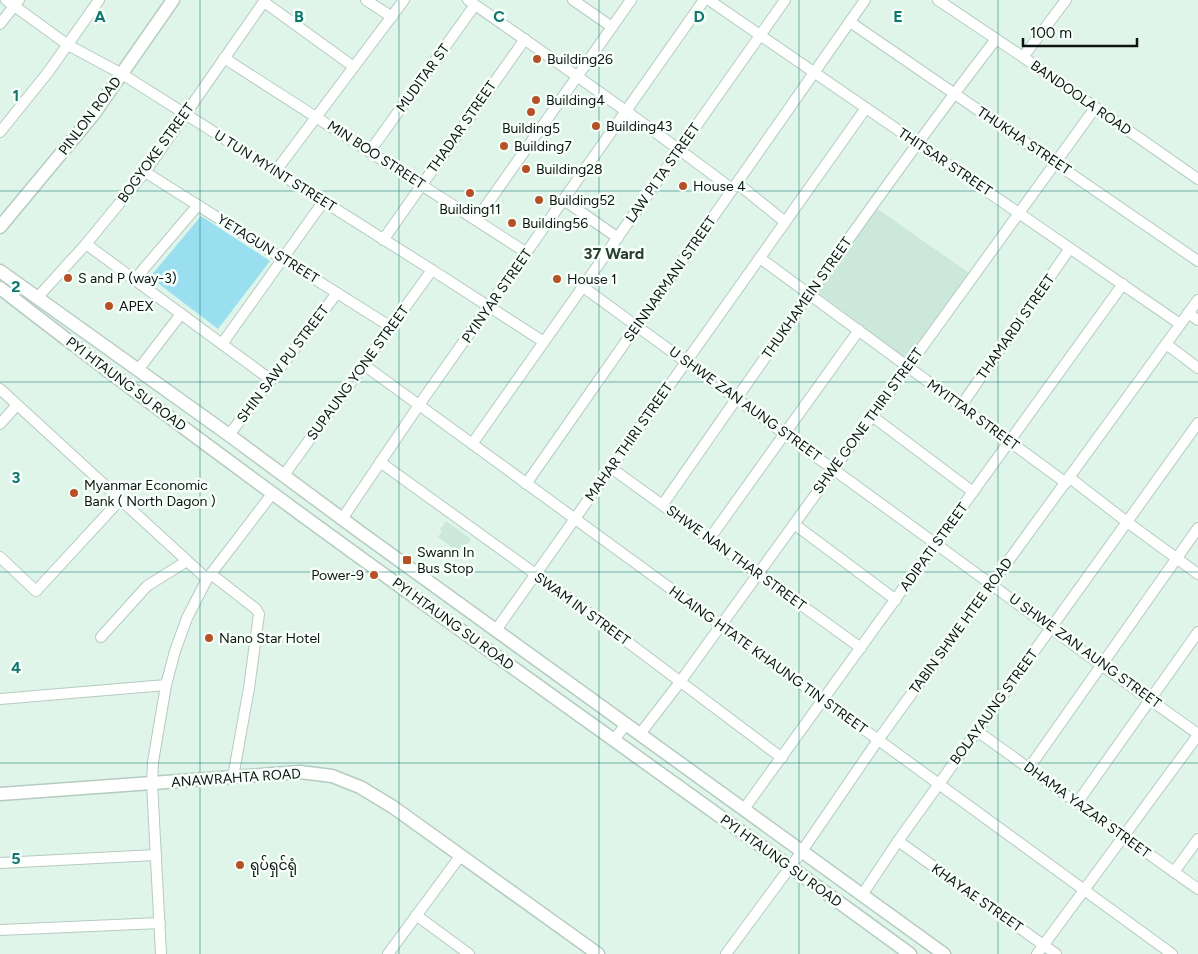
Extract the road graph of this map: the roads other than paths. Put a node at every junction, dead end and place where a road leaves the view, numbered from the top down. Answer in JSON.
{"nodes":[{"id":1,"x":99,"y":0,"type":"edge"},
{"id":2,"x":173,"y":0,"type":"edge"},
{"id":3,"x":366,"y":0,"type":"edge"},
{"id":4,"x":404,"y":0,"type":"edge"},
{"id":5,"x":573,"y":0,"type":"edge"},
{"id":6,"x":631,"y":0,"type":"edge"},
{"id":7,"x":704,"y":0,"type":"edge"},
{"id":8,"x":709,"y":0,"type":"edge"},
{"id":9,"x":785,"y":0,"type":"edge"},
{"id":10,"x":865,"y":0,"type":"edge"},
{"id":11,"x":938,"y":0,"type":"edge"},
{"id":12,"x":1066,"y":0,"type":"edge"},
{"id":13,"x":264,"y":1,"type":"edge"},
{"id":14,"x":13,"y":2,"type":"edge"},
{"id":15,"x":472,"y":2,"type":"edge"},
{"id":16,"x":392,"y":17,"type":"junction"},
{"id":17,"x":850,"y":22,"type":"junction"},
{"id":18,"x":0,"y":24,"type":"edge"},
{"id":19,"x":612,"y":27,"type":"junction"},
{"id":20,"x":760,"y":35,"type":"junction"},
{"id":21,"x":525,"y":38,"type":"junction"},
{"id":22,"x":996,"y":39,"type":"junction"},
{"id":23,"x":68,"y":45,"type":"junction"},
{"id":24,"x":224,"y":58,"type":"junction"},
{"id":25,"x":1023,"y":58,"type":"junction"},
{"id":26,"x":354,"y":67,"type":"junction"},
{"id":27,"x":814,"y":72,"type":"junction"},
{"id":28,"x":122,"y":74,"type":"junction"},
{"id":29,"x":577,"y":76,"type":"junction"},
{"id":30,"x":954,"y":94,"type":"junction"},
{"id":31,"x":866,"y":108,"type":"junction"},
{"id":32,"x":1095,"y":108,"type":"junction"},
{"id":33,"x":626,"y":111,"type":"junction"},
{"id":34,"x":185,"y":115,"type":"junction"},
{"id":35,"x":316,"y":117,"type":"junction"},
{"id":36,"x":0,"y":132,"type":"edge"},
{"id":37,"x":917,"y":143,"type":"junction"},
{"id":38,"x":680,"y":150,"type":"junction"},
{"id":39,"x":370,"y":151,"type":"junction"},
{"id":40,"x":1055,"y":163,"type":"junction"},
{"id":41,"x":145,"y":172,"type":"junction"},
{"id":42,"x":275,"y":172,"type":"junction"},
{"id":43,"x":1198,"y":179,"type":"edge"},
{"id":44,"x":422,"y":185,"type":"junction"},
{"id":45,"x":734,"y":186,"type":"junction"},
{"id":46,"x":564,"y":200,"type":"junction"},
{"id":47,"x":323,"y":202,"type":"junction"},
{"id":48,"x":198,"y":205,"type":"junction"},
{"id":49,"x":1019,"y":213,"type":"junction"},
{"id":50,"x":476,"y":220,"type":"junction"},
{"id":51,"x":785,"y":222,"type":"junction"},
{"id":52,"x":0,"y":227,"type":"edge"},
{"id":53,"x":618,"y":238,"type":"junction"},
{"id":54,"x":383,"y":240,"type":"junction"},
{"id":55,"x":86,"y":244,"type":"junction"},
{"id":56,"x":1070,"y":248,"type":"junction"},
{"id":57,"x":527,"y":253,"type":"junction"},
{"id":58,"x":282,"y":258,"type":"junction"},
{"id":59,"x":760,"y":258,"type":"junction"},
{"id":60,"x":1198,"y":261,"type":"edge"},
{"id":61,"x":432,"y":270,"type":"junction"},
{"id":62,"x":0,"y":271,"type":"edge"},
{"id":63,"x":135,"y":280,"type":"junction"},
{"id":64,"x":1123,"y":284,"type":"junction"},
{"id":65,"x":583,"y":287,"type":"junction"},
{"id":66,"x":0,"y":288,"type":"edge"},
{"id":67,"x":337,"y":293,"type":"junction"},
{"id":68,"x":810,"y":294,"type":"junction"},
{"id":69,"x":37,"y":298,"type":"junction"},
{"id":70,"x":1198,"y":300,"type":"edge"},
{"id":71,"x":489,"y":307,"type":"junction"},
{"id":72,"x":1188,"y":313,"type":"junction"},
{"id":73,"x":181,"y":314,"type":"junction"},
{"id":74,"x":1198,"y":320,"type":"edge"},
{"id":75,"x":1180,"y":324,"type":"junction"},
{"id":76,"x":637,"y":326,"type":"junction"},
{"id":77,"x":391,"y":327,"type":"junction"},
{"id":78,"x":859,"y":330,"type":"junction"},
{"id":79,"x":544,"y":342,"type":"junction"},
{"id":80,"x":222,"y":344,"type":"junction"},
{"id":81,"x":1166,"y":344,"type":"junction"},
{"id":82,"x":686,"y":362,"type":"junction"},
{"id":83,"x":364,"y":365,"type":"junction"},
{"id":84,"x":908,"y":366,"type":"junction"},
{"id":85,"x":1198,"y":368,"type":"edge"},
{"id":86,"x":138,"y":370,"type":"junction"},
{"id":87,"x":271,"y":380,"type":"junction"},
{"id":88,"x":0,"y":390,"type":"edge"},
{"id":89,"x":737,"y":399,"type":"junction"},
{"id":90,"x":17,"y":405,"type":"junction"},
{"id":91,"x":419,"y":405,"type":"junction"},
{"id":92,"x":961,"y":406,"type":"junction"},
{"id":93,"x":872,"y":416,"type":"junction"},
{"id":94,"x":1198,"y":423,"type":"edge"},
{"id":95,"x":0,"y":424,"type":"edge"},
{"id":96,"x":785,"y":434,"type":"junction"},
{"id":97,"x":229,"y":435,"type":"junction"},
{"id":98,"x":1010,"y":442,"type":"junction"},
{"id":99,"x":472,"y":444,"type":"junction"},
{"id":100,"x":380,"y":462,"type":"junction"},
{"id":101,"x":611,"y":468,"type":"junction"},
{"id":102,"x":834,"y":469,"type":"junction"},
{"id":103,"x":284,"y":475,"type":"junction"},
{"id":104,"x":1068,"y":481,"type":"junction"},
{"id":105,"x":526,"y":484,"type":"junction"},
{"id":106,"x":973,"y":492,"type":"junction"},
{"id":107,"x":272,"y":494,"type":"junction"},
{"id":108,"x":120,"y":500,"type":"junction"},
{"id":109,"x":663,"y":504,"type":"junction"},
{"id":110,"x":342,"y":519,"type":"junction"},
{"id":111,"x":575,"y":519,"type":"junction"},
{"id":112,"x":1127,"y":522,"type":"junction"},
{"id":113,"x":794,"y":524,"type":"junction"},
{"id":114,"x":1198,"y":528,"type":"edge"},
{"id":115,"x":360,"y":532,"type":"junction"},
{"id":116,"x":710,"y":538,"type":"junction"},
{"id":117,"x":936,"y":544,"type":"junction"},
{"id":118,"x":348,"y":548,"type":"junction"},
{"id":119,"x":0,"y":557,"type":"edge"},
{"id":120,"x":1176,"y":558,"type":"junction"},
{"id":121,"x":187,"y":561,"type":"junction"},
{"id":122,"x":758,"y":574,"type":"junction"},
{"id":123,"x":1198,"y":574,"type":"edge"},
{"id":124,"x":536,"y":575,"type":"junction"},
{"id":125,"x":209,"y":577,"type":"junction"},
{"id":126,"x":992,"y":584,"type":"junction"},
{"id":127,"x":896,"y":600,"type":"junction"},
{"id":128,"x":721,"y":625,"type":"junction"},
{"id":129,"x":1051,"y":627,"type":"junction"},
{"id":130,"x":496,"y":630,"type":"junction"},
{"id":131,"x":1198,"y":632,"type":"edge"},
{"id":132,"x":101,"y":637,"type":"dead end"},
{"id":133,"x":861,"y":648,"type":"junction"},
{"id":134,"x":1101,"y":665,"type":"junction"},
{"id":135,"x":680,"y":682,"type":"junction"},
{"id":136,"x":166,"y":685,"type":"junction"},
{"id":137,"x":0,"y":699,"type":"edge"},
{"id":138,"x":1150,"y":699,"type":"junction"},
{"id":139,"x":823,"y":700,"type":"junction"},
{"id":140,"x":626,"y":724,"type":"junction"},
{"id":141,"x":977,"y":730,"type":"junction"},
{"id":142,"x":640,"y":734,"type":"junction"},
{"id":143,"x":1198,"y":734,"type":"edge"},
{"id":144,"x":614,"y":740,"type":"junction"},
{"id":145,"x":878,"y":740,"type":"junction"},
{"id":146,"x":782,"y":758,"type":"junction"},
{"id":147,"x":1029,"y":768,"type":"junction"},
{"id":148,"x":233,"y":777,"type":"junction"},
{"id":149,"x":152,"y":784,"type":"junction"},
{"id":150,"x":938,"y":784,"type":"junction"},
{"id":151,"x":0,"y":794,"type":"edge"},
{"id":152,"x":1077,"y":803,"type":"junction"},
{"id":153,"x":744,"y":809,"type":"junction"},
{"id":154,"x":1124,"y":836,"type":"junction"},
{"id":155,"x":1198,"y":839,"type":"edge"},
{"id":156,"x":898,"y":841,"type":"junction"},
{"id":157,"x":802,"y":851,"type":"junction"},
{"id":158,"x":156,"y":855,"type":"junction"},
{"id":159,"x":460,"y":855,"type":"junction"},
{"id":160,"x":0,"y":863,"type":"edge"},
{"id":161,"x":790,"y":867,"type":"junction"},
{"id":162,"x":1174,"y":872,"type":"junction"},
{"id":163,"x":1198,"y":889,"type":"edge"},
{"id":164,"x":1084,"y":890,"type":"junction"},
{"id":165,"x":862,"y":895,"type":"junction"},
{"id":166,"x":416,"y":916,"type":"junction"},
{"id":167,"x":160,"y":923,"type":"junction"},
{"id":168,"x":0,"y":930,"type":"edge"},
{"id":169,"x":1043,"y":945,"type":"junction"},
{"id":170,"x":161,"y":954,"type":"edge"},
{"id":171,"x":388,"y":954,"type":"edge"},
{"id":172,"x":469,"y":954,"type":"edge"},
{"id":173,"x":598,"y":954,"type":"edge"},
{"id":174,"x":726,"y":954,"type":"edge"},
{"id":175,"x":910,"y":954,"type":"edge"},
{"id":176,"x":944,"y":954,"type":"edge"},
{"id":177,"x":1037,"y":954,"type":"edge"},
{"id":178,"x":1056,"y":954,"type":"edge"},
{"id":179,"x":1172,"y":954,"type":"edge"}],
"edges":[{"from":1,"to":23,"type":"street"},
{"from":2,"to":28,"type":"main road","name":"PINLON ROAD"},
{"from":3,"to":16,"type":"street"},
{"from":4,"to":16,"type":"street"},
{"from":5,"to":19,"type":"street"},
{"from":6,"to":19,"type":"street"},
{"from":7,"to":33,"type":"street","name":"PYINYAR STREET"},
{"from":8,"to":20,"type":"street","name":"THITSAR STREET"},
{"from":9,"to":20,"type":"street","name":"LAW PI TA STREET"},
{"from":10,"to":17,"type":"street","name":"SEINNARMANI STREET"},
{"from":11,"to":22,"type":"street","name":"BANDOOLA ROAD"},
{"from":12,"to":25,"type":"street"},
{"from":13,"to":24,"type":"street","name":"BOGYOKE STREET"},
{"from":13,"to":26,"type":"street"},
{"from":14,"to":18,"type":"street"},
{"from":14,"to":23,"type":"street","name":"U TUN MYINT STREET"},
{"from":15,"to":21,"type":"street"},
{"from":15,"to":39,"type":"street","name":"MUDITAR ST"},
{"from":16,"to":26,"type":"street"},
{"from":17,"to":27,"type":"street","name":"SEINNARMANI STREET"},
{"from":17,"to":30,"type":"street","name":"THUKHA STREET"},
{"from":19,"to":29,"type":"street"},
{"from":20,"to":27,"type":"street","name":"THITSAR STREET"},
{"from":20,"to":38,"type":"street","name":"LAW PI TA STREET"},
{"from":21,"to":29,"type":"street"},
{"from":21,"to":44,"type":"street","name":"THADAR STREET"},
{"from":22,"to":25,"type":"street","name":"BANDOOLA ROAD"},
{"from":22,"to":30,"type":"street","name":"THUKHAMEIN STREET"},
{"from":23,"to":28,"type":"street","name":"U TUN MYINT STREET"},
{"from":23,"to":36,"type":"street"},
{"from":24,"to":34,"type":"street","name":"BOGYOKE STREET"},
{"from":24,"to":35,"type":"street","name":"MIN BOO STREET"},
{"from":25,"to":32,"type":"street","name":"BANDOOLA ROAD"},
{"from":26,"to":35,"type":"street"},
{"from":27,"to":31,"type":"street","name":"THITSAR STREET"},
{"from":27,"to":45,"type":"street","name":"SEINNARMANI STREET"},
{"from":28,"to":34,"type":"street","name":"U TUN MYINT STREET"},
{"from":28,"to":52,"type":"main road","name":"PINLON ROAD"},
{"from":29,"to":33,"type":"street"},
{"from":29,"to":50,"type":"street"},
{"from":30,"to":37,"type":"street","name":"THUKHAMEIN STREET"},
{"from":30,"to":40,"type":"street","name":"THUKHA STREET"},
{"from":31,"to":37,"type":"street","name":"THITSAR STREET"},
{"from":31,"to":51,"type":"street","name":"MAHAR THIRI STREET"},
{"from":32,"to":40,"type":"street","name":"SHWE GONE THIRI STREET"},
{"from":32,"to":43,"type":"street","name":"BANDOOLA ROAD"},
{"from":33,"to":38,"type":"street"},
{"from":33,"to":46,"type":"street","name":"PYINYAR STREET"},
{"from":34,"to":41,"type":"street","name":"BOGYOKE STREET"},
{"from":34,"to":42,"type":"street","name":"U TUN MYINT STREET"},
{"from":35,"to":39,"type":"street","name":"MIN BOO STREET"},
{"from":35,"to":42,"type":"street"},
{"from":37,"to":49,"type":"street","name":"THITSAR STREET"},
{"from":37,"to":68,"type":"street","name":"THUKHAMEIN STREET"},
{"from":38,"to":45,"type":"street"},
{"from":38,"to":53,"type":"street","name":"LAW PI TA STREET"},
{"from":39,"to":44,"type":"street","name":"MIN BOO STREET"},
{"from":40,"to":49,"type":"street","name":"SHWE GONE THIRI STREET"},
{"from":40,"to":60,"type":"street","name":"THUKHA STREET"},
{"from":41,"to":48,"type":"street","name":"YETAGUN STREET"},
{"from":41,"to":55,"type":"street","name":"BOGYOKE STREET"},
{"from":42,"to":47,"type":"street","name":"U TUN MYINT STREET"},
{"from":44,"to":50,"type":"street","name":"MIN BOO STREET"},
{"from":44,"to":54,"type":"street","name":"THADAR STREET"},
{"from":45,"to":51,"type":"street"},
{"from":45,"to":76,"type":"street","name":"SEINNARMANI STREET"},
{"from":46,"to":53,"type":"street"},
{"from":46,"to":57,"type":"street","name":"PYINYAR STREET"},
{"from":47,"to":54,"type":"street","name":"U TUN MYINT STREET"},
{"from":47,"to":58,"type":"street"},
{"from":48,"to":58,"type":"street","name":"YETAGUN STREET"},
{"from":48,"to":63,"type":"street"},
{"from":49,"to":56,"type":"street","name":"THITSAR STREET"},
{"from":49,"to":84,"type":"street","name":"SHWE GONE THIRI STREET"},
{"from":50,"to":57,"type":"street","name":"MIN BOO STREET"},
{"from":51,"to":59,"type":"street","name":"MAHAR THIRI STREET"},
{"from":53,"to":65,"type":"street","name":"LAW PI TA STREET"},
{"from":54,"to":61,"type":"street","name":"U TUN MYINT STREET"},
{"from":55,"to":63,"type":"street"},
{"from":55,"to":69,"type":"street","name":"BOGYOKE STREET"},
{"from":56,"to":64,"type":"street","name":"THITSAR STREET"},
{"from":56,"to":92,"type":"street","name":"THAMARDI STREET"},
{"from":57,"to":71,"type":"street","name":"PYINYAR STREET"},
{"from":58,"to":67,"type":"street","name":"YETAGUN STREET"},
{"from":58,"to":80,"type":"street"},
{"from":59,"to":68,"type":"street","name":"MYITTAR STREET"},
{"from":59,"to":82,"type":"street","name":"MAHAR THIRI STREET"},
{"from":61,"to":71,"type":"street","name":"U TUN MYINT STREET"},
{"from":61,"to":77,"type":"street","name":"SUPAUNG YONE STREET"},
{"from":62,"to":69,"type":"main road","name":"PYI HTAUNG SU ROAD"},
{"from":63,"to":73,"type":"street"},
{"from":64,"to":75,"type":"street","name":"THITSAR STREET"},
{"from":64,"to":98,"type":"street","name":"ADIPATI STREET"},
{"from":65,"to":76,"type":"street","name":"U SHWE ZAN AUNG STREET"},
{"from":65,"to":79,"type":"street","name":"LAW PI TA STREET"},
{"from":66,"to":107,"type":"main road","name":"PYI HTAUNG SU ROAD"},
{"from":67,"to":77,"type":"street","name":"YETAGUN STREET"},
{"from":67,"to":87,"type":"street","name":"SHIN SAW PU STREET"},
{"from":68,"to":78,"type":"street","name":"MYITTAR STREET"},
{"from":68,"to":89,"type":"street","name":"THUKHAMEIN STREET"},
{"from":69,"to":86,"type":"main road","name":"PYI HTAUNG SU ROAD"},
{"from":70,"to":72,"type":"street","name":"TABIN SHWE HTEE ROAD"},
{"from":71,"to":79,"type":"street","name":"U TUN MYINT STREET"},
{"from":71,"to":91,"type":"street","name":"PYINYAR STREET"},
{"from":72,"to":74,"type":"street"},
{"from":72,"to":75,"type":"street","name":"TABIN SHWE HTEE ROAD"},
{"from":73,"to":80,"type":"street"},
{"from":73,"to":86,"type":"street"},
{"from":75,"to":81,"type":"street","name":"TABIN SHWE HTEE ROAD"},
{"from":76,"to":82,"type":"street","name":"U SHWE ZAN AUNG STREET"},
{"from":76,"to":105,"type":"street","name":"SEINNARMANI STREET"},
{"from":77,"to":83,"type":"street","name":"SUPAUNG YONE STREET"},
{"from":78,"to":84,"type":"street","name":"MYITTAR STREET"},
{"from":78,"to":96,"type":"street"},
{"from":79,"to":99,"type":"street","name":"LAW PI TA STREET"},
{"from":80,"to":87,"type":"street"},
{"from":81,"to":85,"type":"street"},
{"from":81,"to":104,"type":"street","name":"TABIN SHWE HTEE ROAD"},
{"from":82,"to":89,"type":"street","name":"U SHWE ZAN AUNG STREET"},
{"from":82,"to":101,"type":"street","name":"MAHAR THIRI STREET"},
{"from":83,"to":91,"type":"street","name":"HLAING HTATE KHAUNG TIN STREET"},
{"from":83,"to":103,"type":"street","name":"SUPAUNG YONE STREET"},
{"from":84,"to":92,"type":"street","name":"MYITTAR STREET"},
{"from":84,"to":93,"type":"street","name":"SHWE GONE THIRI STREET"},
{"from":86,"to":97,"type":"main road","name":"PYI HTAUNG SU ROAD"},
{"from":87,"to":97,"type":"street","name":"SHIN SAW PU STREET"},
{"from":88,"to":90,"type":"street"},
{"from":89,"to":96,"type":"street","name":"U SHWE ZAN AUNG STREET"},
{"from":89,"to":109,"type":"street","name":"THUKHAMEIN STREET"},
{"from":90,"to":95,"type":"street"},
{"from":90,"to":108,"type":"street"},
{"from":91,"to":99,"type":"street","name":"HLAING HTATE KHAUNG TIN STREET"},
{"from":91,"to":100,"type":"street","name":"PYINYAR STREET"},
{"from":92,"to":98,"type":"street","name":"MYITTAR STREET"},
{"from":93,"to":102,"type":"street","name":"SHWE GONE THIRI STREET"},
{"from":93,"to":106,"type":"street"},
{"from":94,"to":112,"type":"street","name":"BOLAYAUNG STREET"},
{"from":96,"to":102,"type":"street","name":"U SHWE ZAN AUNG STREET"},
{"from":96,"to":116,"type":"street"},
{"from":97,"to":103,"type":"main road","name":"PYI HTAUNG SU ROAD"},
{"from":98,"to":104,"type":"street","name":"MYITTAR STREET"},
{"from":98,"to":106,"type":"street","name":"ADIPATI STREET"},
{"from":99,"to":105,"type":"street","name":"HLAING HTATE KHAUNG TIN STREET"},
{"from":100,"to":110,"type":"street","name":"PYINYAR STREET"},
{"from":100,"to":124,"type":"street","name":"SWAM IN STREET"},
{"from":101,"to":109,"type":"street","name":"SHWE NAN THAR STREET"},
{"from":101,"to":111,"type":"street","name":"MAHAR THIRI STREET"},
{"from":102,"to":113,"type":"street","name":"SHWE GONE THIRI STREET"},
{"from":102,"to":117,"type":"street","name":"U SHWE ZAN AUNG STREET"},
{"from":103,"to":110,"type":"main road","name":"PYI HTAUNG SU ROAD"},
{"from":104,"to":112,"type":"street","name":"MYITTAR STREET"},
{"from":104,"to":126,"type":"street","name":"TABIN SHWE HTEE ROAD"},
{"from":105,"to":111,"type":"street","name":"HLAING HTATE KHAUNG TIN STREET"},
{"from":106,"to":117,"type":"street","name":"ADIPATI STREET"},
{"from":107,"to":118,"type":"main road","name":"PYI HTAUNG SU ROAD"},
{"from":107,"to":125,"type":"street"},
{"from":108,"to":119,"type":"street"},
{"from":108,"to":121,"type":"street"},
{"from":109,"to":116,"type":"street","name":"SHWE NAN THAR STREET"},
{"from":110,"to":115,"type":"main road","name":"PYI HTAUNG SU ROAD"},
{"from":111,"to":124,"type":"street","name":"MAHAR THIRI STREET"},
{"from":111,"to":128,"type":"street","name":"HLAING HTATE KHAUNG TIN STREET"},
{"from":112,"to":120,"type":"street","name":"MYITTAR STREET"},
{"from":112,"to":129,"type":"street","name":"BOLAYAUNG STREET"},
{"from":113,"to":122,"type":"street","name":"SHWE GONE THIRI STREET"},
{"from":113,"to":127,"type":"street"},
{"from":114,"to":120,"type":"street"},
{"from":115,"to":118,"type":"main road"},
{"from":115,"to":130,"type":"main road","name":"PYI HTAUNG SU ROAD"},
{"from":116,"to":122,"type":"street","name":"SHWE NAN THAR STREET"},
{"from":117,"to":126,"type":"street","name":"U SHWE ZAN AUNG STREET"},
{"from":117,"to":127,"type":"street","name":"ADIPATI STREET"},
{"from":118,"to":144,"type":"main road","name":"PYI HTAUNG SU ROAD"},
{"from":120,"to":123,"type":"street","name":"MYITTAR STREET"},
{"from":120,"to":134,"type":"street"},
{"from":121,"to":125,"type":"street"},
{"from":121,"to":132,"type":"street"},
{"from":122,"to":128,"type":"street","name":"SHWE GONE THIRI STREET"},
{"from":122,"to":133,"type":"street","name":"SHWE NAN THAR STREET"},
{"from":124,"to":130,"type":"street","name":"MAHAR THIRI STREET"},
{"from":124,"to":135,"type":"street","name":"SWAM IN STREET"},
{"from":125,"to":136,"type":"street"},
{"from":125,"to":148,"type":"street"},
{"from":126,"to":129,"type":"street","name":"U SHWE ZAN AUNG STREET"},
{"from":126,"to":145,"type":"street","name":"TABIN SHWE HTEE ROAD"},
{"from":127,"to":133,"type":"street","name":"ADIPATI STREET"},
{"from":128,"to":135,"type":"street","name":"SHWE GONE THIRI STREET"},
{"from":128,"to":139,"type":"street","name":"HLAING HTATE KHAUNG TIN STREET"},
{"from":129,"to":134,"type":"street","name":"U SHWE ZAN AUNG STREET"},
{"from":129,"to":141,"type":"street","name":"BOLAYAUNG STREET"},
{"from":130,"to":140,"type":"main road","name":"PYI HTAUNG SU ROAD"},
{"from":131,"to":138,"type":"street"},
{"from":133,"to":139,"type":"street","name":"ADIPATI STREET"},
{"from":134,"to":138,"type":"street","name":"U SHWE ZAN AUNG STREET"},
{"from":134,"to":147,"type":"street"},
{"from":135,"to":142,"type":"street","name":"SHWE GONE THIRI STREET"},
{"from":135,"to":146,"type":"street","name":"SWAM IN STREET"},
{"from":136,"to":137,"type":"street"},
{"from":136,"to":149,"type":"street"},
{"from":138,"to":143,"type":"street","name":"U SHWE ZAN AUNG STREET"},
{"from":138,"to":152,"type":"street"},
{"from":139,"to":145,"type":"street","name":"HLAING HTATE KHAUNG TIN STREET"},
{"from":139,"to":146,"type":"street","name":"ADIPATI STREET"},
{"from":140,"to":142,"type":"main road","name":"PYI HTAUNG SU ROAD"},
{"from":140,"to":144,"type":"street"},
{"from":141,"to":147,"type":"street","name":"DHAMA YAZAR STREET"},
{"from":141,"to":150,"type":"street","name":"BOLAYAUNG STREET"},
{"from":142,"to":153,"type":"main road","name":"PYI HTAUNG SU ROAD"},
{"from":143,"to":154,"type":"street"},
{"from":144,"to":161,"type":"main road","name":"PYI HTAUNG SU ROAD"},
{"from":145,"to":150,"type":"street","name":"HLAING HTATE KHAUNG TIN STREET"},
{"from":145,"to":157,"type":"street","name":"TABIN SHWE HTEE ROAD"},
{"from":146,"to":153,"type":"street","name":"ADIPATI STREET"},
{"from":147,"to":152,"type":"street","name":"DHAMA YAZAR STREET"},
{"from":148,"to":149,"type":"main road","name":"ANAWRAHTA ROAD"},
{"from":148,"to":159,"type":"main road","name":"ANAWRAHTA ROAD"},
{"from":149,"to":151,"type":"main road","name":"ANAWRAHTA ROAD"},
{"from":149,"to":158,"type":"street"},
{"from":150,"to":156,"type":"street","name":"BOLAYAUNG STREET"},
{"from":150,"to":164,"type":"street","name":"HLAING HTATE KHAUNG TIN STREET"},
{"from":152,"to":154,"type":"street","name":"DHAMA YAZAR STREET"},
{"from":153,"to":157,"type":"main road","name":"PYI HTAUNG SU ROAD"},
{"from":154,"to":162,"type":"street","name":"DHAMA YAZAR STREET"},
{"from":154,"to":164,"type":"street"},
{"from":155,"to":162,"type":"street"},
{"from":156,"to":165,"type":"street","name":"BOLAYAUNG STREET"},
{"from":156,"to":169,"type":"street","name":"KHAYAE STREET"},
{"from":157,"to":161,"type":"street","name":"TABIN SHWE HTEE ROAD"},
{"from":157,"to":165,"type":"main road","name":"PYI HTAUNG SU ROAD"},
{"from":158,"to":160,"type":"street"},
{"from":158,"to":167,"type":"street"},
{"from":159,"to":166,"type":"street"},
{"from":159,"to":173,"type":"main road","name":"ANAWRAHTA ROAD"},
{"from":161,"to":174,"type":"street","name":"TABIN SHWE HTEE ROAD"},
{"from":161,"to":175,"type":"main road","name":"PYI HTAUNG SU ROAD"},
{"from":162,"to":163,"type":"street","name":"DHAMA YAZAR STREET"},
{"from":164,"to":169,"type":"street"},
{"from":164,"to":179,"type":"street","name":"HLAING HTATE KHAUNG TIN STREET"},
{"from":165,"to":176,"type":"main road","name":"PYI HTAUNG SU ROAD"},
{"from":166,"to":171,"type":"street"},
{"from":166,"to":172,"type":"street"},
{"from":167,"to":168,"type":"street"},
{"from":167,"to":170,"type":"street"},
{"from":169,"to":177,"type":"street"},
{"from":169,"to":178,"type":"street","name":"KHAYAE STREET"}]}
